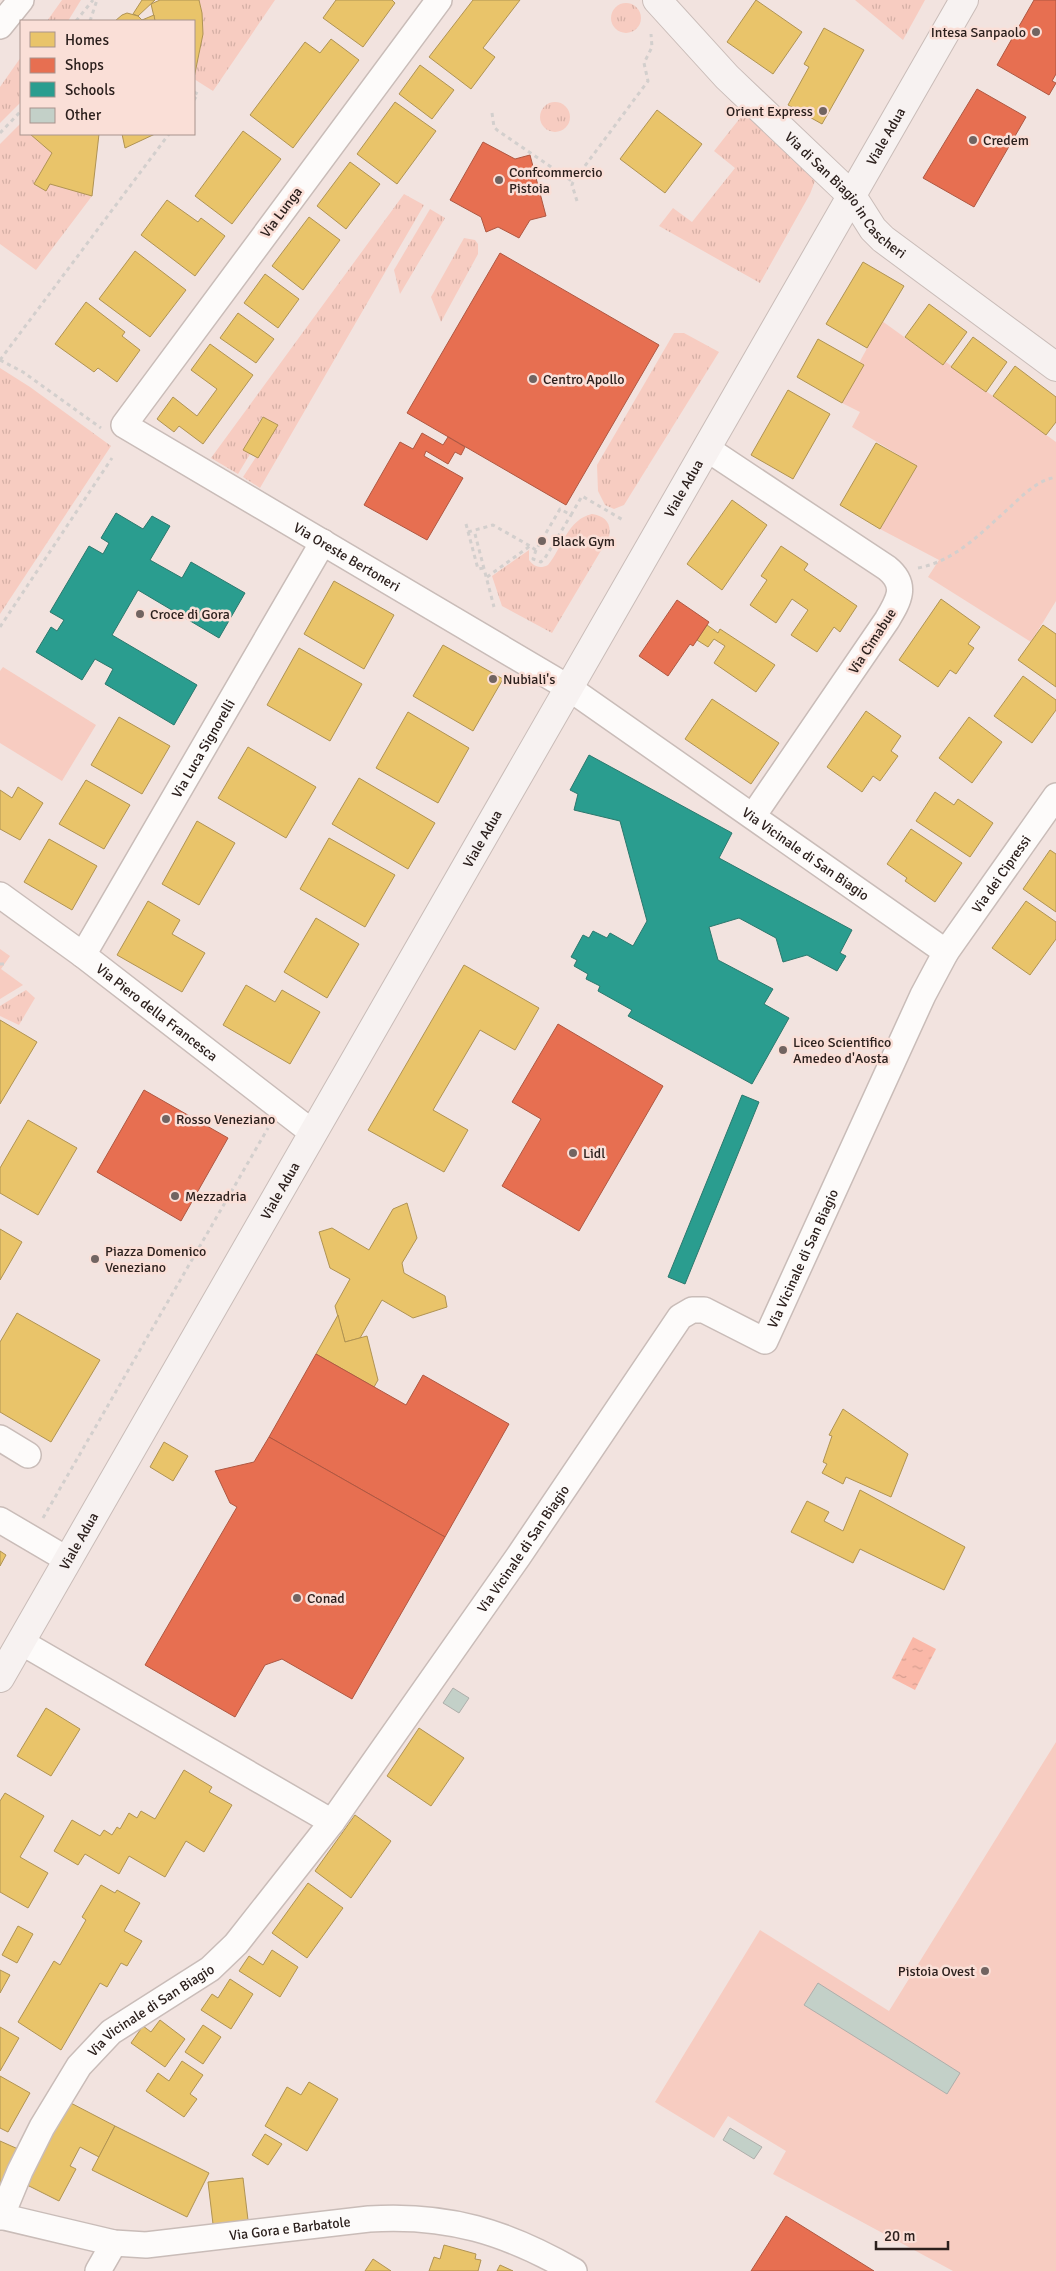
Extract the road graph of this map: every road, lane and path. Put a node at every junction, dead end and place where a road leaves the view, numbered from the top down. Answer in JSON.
{"nodes":[{"id":1,"x":21,"y":0,"type":"edge"},
{"id":2,"x":93,"y":0,"type":"edge"},
{"id":3,"x":97,"y":0,"type":"edge"},
{"id":4,"x":439,"y":0,"type":"edge"},
{"id":5,"x":657,"y":0,"type":"edge"},
{"id":6,"x":964,"y":0,"type":"edge"},
{"id":7,"x":77,"y":20,"type":"edge"},
{"id":8,"x":90,"y":20,"type":"edge"},
{"id":9,"x":0,"y":26,"type":"edge"},
{"id":10,"x":651,"y":33,"type":"dead end"},
{"id":11,"x":20,"y":113,"type":"edge"},
{"id":12,"x":492,"y":113,"type":"dead end"},
{"id":13,"x":0,"y":133,"type":"edge"},
{"id":14,"x":167,"y":135,"type":"edge"},
{"id":15,"x":573,"y":182,"type":"junction"},
{"id":16,"x":852,"y":196,"type":"junction"},
{"id":17,"x":577,"y":201,"type":"dead end"},
{"id":18,"x":0,"y":360,"type":"edge"},
{"id":19,"x":1056,"y":366,"type":"edge"},
{"id":20,"x":115,"y":428,"type":"junction"},
{"id":21,"x":706,"y":448,"type":"junction"},
{"id":22,"x":112,"y":458,"type":"dead end"},
{"id":23,"x":1056,"y":477,"type":"edge"},
{"id":24,"x":571,"y":515,"type":"junction"},
{"id":25,"x":623,"y":520,"type":"dead end"},
{"id":26,"x":466,"y":524,"type":"dead end"},
{"id":27,"x":468,"y":532,"type":"junction"},
{"id":28,"x":475,"y":534,"type":"dead end"},
{"id":29,"x":323,"y":542,"type":"junction"},
{"id":30,"x":530,"y":546,"type":"junction"},
{"id":31,"x":536,"y":550,"type":"junction"},
{"id":32,"x":484,"y":568,"type":"junction"},
{"id":33,"x":893,"y":572,"type":"junction"},
{"id":34,"x":487,"y":578,"type":"junction"},
{"id":35,"x":494,"y":607,"type":"dead end"},
{"id":36,"x":0,"y":628,"type":"edge"},
{"id":37,"x":569,"y":688,"type":"junction"},
{"id":38,"x":1056,"y":796,"type":"edge"},
{"id":39,"x":753,"y":816,"type":"junction"},
{"id":40,"x":0,"y":895,"type":"edge"},
{"id":41,"x":946,"y":952,"type":"junction"},
{"id":42,"x":83,"y":955,"type":"junction"},
{"id":43,"x":280,"y":1108,"type":"junction"},
{"id":44,"x":313,"y":1133,"type":"junction"},
{"id":45,"x":0,"y":1438,"type":"edge"},
{"id":46,"x":28,"y":1455,"type":"dead end"},
{"id":47,"x":0,"y":1520,"type":"edge"},
{"id":48,"x":32,"y":1538,"type":"junction"},
{"id":49,"x":68,"y":1560,"type":"junction"},
{"id":50,"x":21,"y":1642,"type":"junction"},
{"id":51,"x":0,"y":1678,"type":"edge"},
{"id":52,"x":332,"y":1822,"type":"junction"},
{"id":53,"x":0,"y":2216,"type":"edge"},
{"id":54,"x":114,"y":2244,"type":"junction"},
{"id":55,"x":98,"y":2271,"type":"edge"},
{"id":56,"x":574,"y":2271,"type":"edge"}],
"edges":[{"from":1,"to":9,"type":"street"},
{"from":2,"to":7,"type":"path"},
{"from":3,"to":8,"type":"path"},
{"from":4,"to":20,"type":"street","name":"Via Lunga"},
{"from":5,"to":16,"type":"main road","name":"Via di San Biagio in Cascheri"},
{"from":6,"to":16,"type":"main road","name":"Viale Adua"},
{"from":10,"to":15,"type":"path"},
{"from":11,"to":13,"type":"path"},
{"from":12,"to":15,"type":"path"},
{"from":14,"to":18,"type":"path"},
{"from":15,"to":17,"type":"path"},
{"from":16,"to":19,"type":"main road","name":"Via di San Biagio in Cascheri"},
{"from":16,"to":21,"type":"main road","name":"Viale Adua"},
{"from":18,"to":20,"type":"path"},
{"from":20,"to":29,"type":"street","name":"Via Oreste Bertoneri"},
{"from":21,"to":33,"type":"street"},
{"from":21,"to":37,"type":"main road","name":"Viale Adua"},
{"from":22,"to":36,"type":"path"},
{"from":23,"to":33,"type":"path"},
{"from":24,"to":25,"type":"path"},
{"from":24,"to":31,"type":"path"},
{"from":24,"to":31,"type":"path"},
{"from":26,"to":27,"type":"path"},
{"from":27,"to":30,"type":"path"},
{"from":27,"to":32,"type":"path"},
{"from":28,"to":32,"type":"path"},
{"from":29,"to":37,"type":"street","name":"Via Oreste Bertoneri"},
{"from":29,"to":42,"type":"street","name":"Via Luca Signorelli"},
{"from":30,"to":31,"type":"path"},
{"from":30,"to":34,"type":"path"},
{"from":32,"to":34,"type":"path"},
{"from":33,"to":39,"type":"street","name":"Via Cimabue"},
{"from":34,"to":35,"type":"path"},
{"from":37,"to":39,"type":"street","name":"Via Vicinale di San Biagio"},
{"from":37,"to":44,"type":"main road","name":"Viale Adua"},
{"from":38,"to":41,"type":"street","name":"Via dei Cipressi"},
{"from":39,"to":41,"type":"street","name":"Via Vicinale di San Biagio"},
{"from":40,"to":42,"type":"street","name":"Via Piero della Francesca"},
{"from":41,"to":52,"type":"street","name":"Via Vicinale di San Biagio"},
{"from":42,"to":43,"type":"street","name":"Via Piero della Francesca"},
{"from":43,"to":44,"type":"street","name":"Via Piero della Francesca"},
{"from":43,"to":48,"type":"path"},
{"from":44,"to":49,"type":"main road","name":"Viale Adua"},
{"from":45,"to":46,"type":"street"},
{"from":47,"to":48,"type":"street"},
{"from":48,"to":49,"type":"street"},
{"from":49,"to":50,"type":"main road","name":"Viale Adua"},
{"from":50,"to":51,"type":"main road","name":"Viale Adua"},
{"from":50,"to":52,"type":"street"},
{"from":52,"to":53,"type":"street","name":"Via Vicinale di San Biagio"},
{"from":53,"to":54,"type":"street","name":"Via Gora e Barbatole"},
{"from":54,"to":55,"type":"street"},
{"from":54,"to":56,"type":"street","name":"Via Gora e Barbatole"}]}
